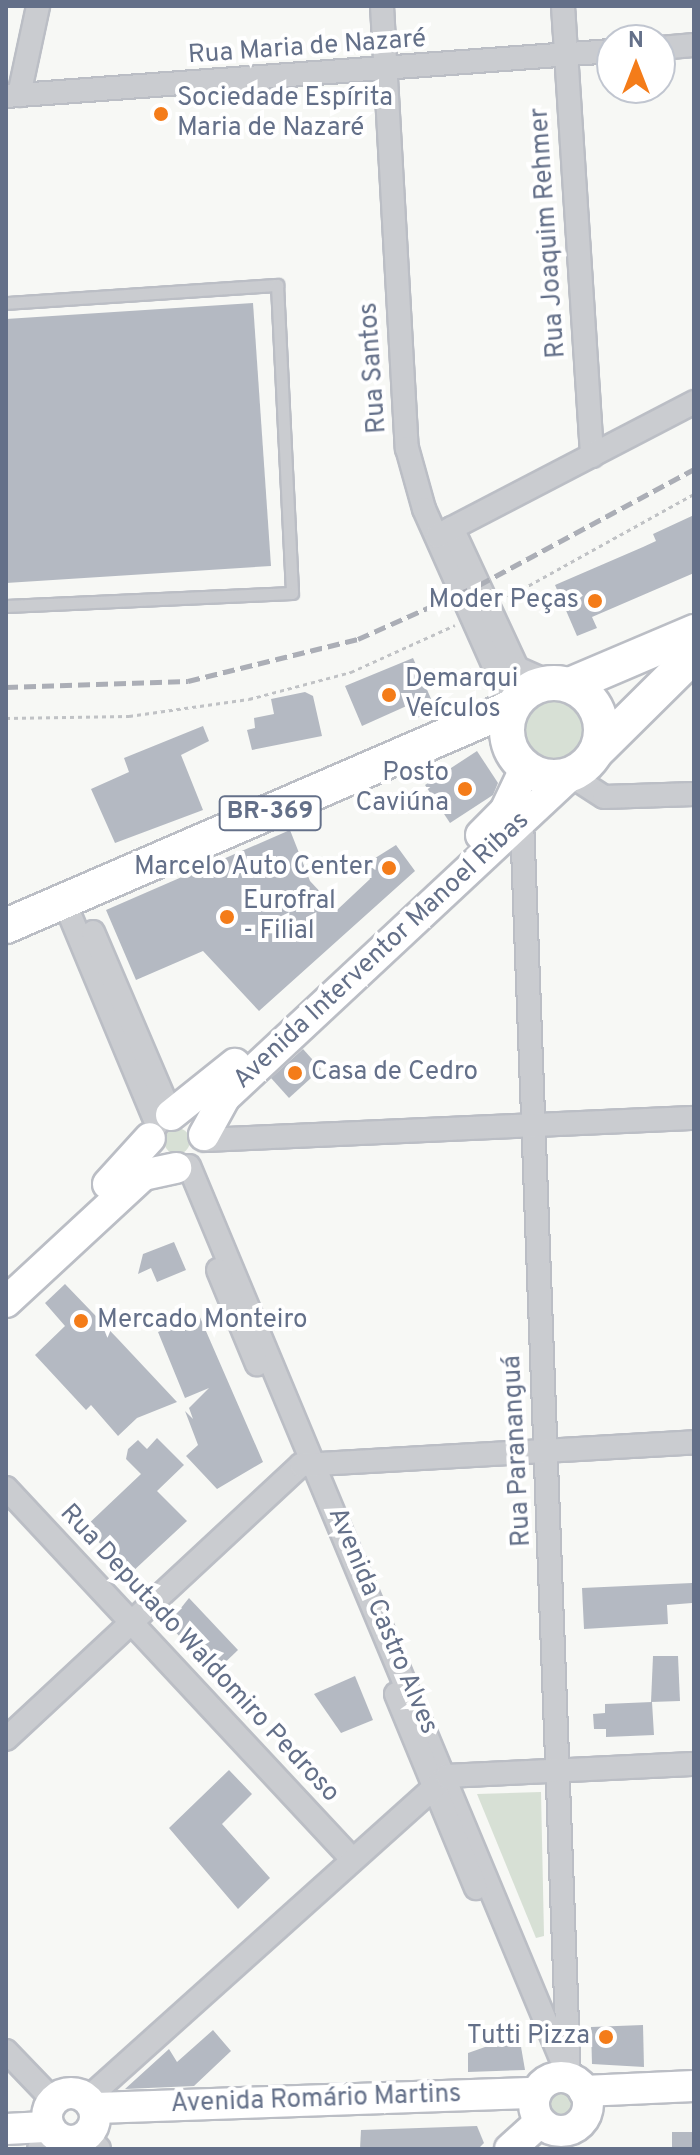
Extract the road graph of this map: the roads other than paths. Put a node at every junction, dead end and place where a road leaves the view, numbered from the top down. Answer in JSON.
{"nodes":[{"id":1,"x":38,"y":6,"type":"edge"},
{"id":2,"x":382,"y":6,"type":"edge"},
{"id":3,"x":563,"y":6,"type":"edge"},
{"id":4,"x":596,"y":52,"type":"edge"},
{"id":5,"x":566,"y":55,"type":"junction"},
{"id":6,"x":386,"y":71,"type":"junction"},
{"id":7,"x":12,"y":96,"type":"edge"},
{"id":8,"x":6,"y":303,"type":"edge"},
{"id":9,"x":694,"y":402,"type":"edge"},
{"id":10,"x":592,"y":456,"type":"junction"},
{"id":11,"x":444,"y":532,"type":"junction"},
{"id":12,"x":6,"y":606,"type":"edge"},
{"id":13,"x":481,"y":612,"type":"junction"},
{"id":14,"x":694,"y":632,"type":"edge"},
{"id":15,"x":694,"y":655,"type":"edge"},
{"id":16,"x":560,"y":684,"type":"junction"},
{"id":17,"x":512,"y":707,"type":"junction"},
{"id":18,"x":463,"y":731,"type":"junction"},
{"id":19,"x":596,"y":752,"type":"junction"},
{"id":20,"x":518,"y":760,"type":"junction"},
{"id":21,"x":570,"y":775,"type":"junction"},
{"id":22,"x":694,"y":794,"type":"edge"},
{"id":23,"x":522,"y":821,"type":"junction"},
{"id":24,"x":71,"y":898,"type":"junction"},
{"id":25,"x":13,"y":916,"type":"edge"},
{"id":26,"x":310,"y":1006,"type":"junction"},
{"id":27,"x":694,"y":1118,"type":"edge"},
{"id":28,"x":531,"y":1125,"type":"junction"},
{"id":29,"x":159,"y":1126,"type":"junction"},
{"id":30,"x":194,"y":1152,"type":"junction"},
{"id":31,"x":6,"y":1278,"type":"edge"},
{"id":32,"x":6,"y":1302,"type":"edge"},
{"id":33,"x":694,"y":1442,"type":"edge"},
{"id":34,"x":547,"y":1448,"type":"junction"},
{"id":35,"x":307,"y":1462,"type":"junction"},
{"id":36,"x":6,"y":1488,"type":"edge"},
{"id":37,"x":131,"y":1623,"type":"junction"},
{"id":38,"x":6,"y":1739,"type":"edge"},
{"id":39,"x":694,"y":1764,"type":"edge"},
{"id":40,"x":560,"y":1770,"type":"junction"},
{"id":41,"x":440,"y":1781,"type":"junction"},
{"id":42,"x":351,"y":1858,"type":"junction"},
{"id":43,"x":6,"y":2051,"type":"edge"},
{"id":44,"x":694,"y":2086,"type":"edge"},
{"id":45,"x":694,"y":2100,"type":"edge"},
{"id":46,"x":6,"y":2114,"type":"edge"},
{"id":47,"x":561,"y":2116,"type":"edge"},
{"id":48,"x":94,"y":2123,"type":"edge"},
{"id":49,"x":47,"y":2125,"type":"edge"},
{"id":50,"x":6,"y":2129,"type":"edge"},
{"id":51,"x":510,"y":2149,"type":"edge"}],
"edges":[{"from":1,"to":7,"type":"street"},
{"from":2,"to":6,"type":"street","name":"Rua Santos"},
{"from":3,"to":5,"type":"street","name":"Rua Joaquim Rehmer"},
{"from":4,"to":5,"type":"street","name":"Rua Maria de Nazaré"},
{"from":5,"to":6,"type":"street","name":"Rua Maria de Nazaré"},
{"from":5,"to":10,"type":"street","name":"Rua Joaquim Rehmer"},
{"from":6,"to":7,"type":"street","name":"Rua Maria de Nazaré"},
{"from":6,"to":11,"type":"street","name":"Rua Santos"},
{"from":8,"to":12,"type":"lane"},
{"from":9,"to":10,"type":"street"},
{"from":10,"to":11,"type":"street"},
{"from":11,"to":13,"type":"street","name":"Rua Santos"},
{"from":13,"to":16,"type":"street"},
{"from":13,"to":17,"type":"street","name":"Rua Santos"},
{"from":14,"to":16,"type":"main road","number":"BR-369"},
{"from":15,"to":19,"type":"main road"},
{"from":16,"to":17,"type":"main road","number":"BR-369"},
{"from":16,"to":19,"type":"main road"},
{"from":17,"to":18,"type":"main road","number":"BR-369"},
{"from":17,"to":20,"type":"main road"},
{"from":18,"to":20,"type":"main road"},
{"from":18,"to":24,"type":"main road","number":"BR-369"},
{"from":19,"to":21,"type":"main road"},
{"from":20,"to":21,"type":"main road"},
{"from":20,"to":26,"type":"street","name":"Avenida Interventor Manoel Ribas"},
{"from":21,"to":22,"type":"street"},
{"from":21,"to":23,"type":"street","name":"Avenida Interventor Manoel Ribas"},
{"from":23,"to":26,"type":"street","name":"Avenida Interventor Manoel Ribas"},
{"from":23,"to":28,"type":"street","name":"Rua Parananguá"},
{"from":24,"to":25,"type":"main road","number":"BR-369"},
{"from":24,"to":29,"type":"street"},
{"from":26,"to":29,"type":"street","name":"Avenida Interventor Manoel Ribas"},
{"from":26,"to":30,"type":"street","name":"Avenida Interventor Manoel Ribas"},
{"from":27,"to":28,"type":"street"},
{"from":28,"to":30,"type":"street"},
{"from":28,"to":34,"type":"street","name":"Rua Parananguá"},
{"from":29,"to":30,"type":"street"},
{"from":29,"to":30,"type":"street"},
{"from":29,"to":31,"type":"street","name":"Avenida Interventor Manoel Ribas"},
{"from":30,"to":32,"type":"street"},
{"from":30,"to":35,"type":"street","name":"Avenida Castro Alves"},
{"from":33,"to":34,"type":"street"},
{"from":34,"to":35,"type":"street"},
{"from":34,"to":40,"type":"street","name":"Rua Parananguá"},
{"from":35,"to":37,"type":"street"},
{"from":35,"to":41,"type":"street","name":"Avenida Castro Alves"},
{"from":36,"to":37,"type":"street","name":"Rua Deputado Waldomiro Pedroso"},
{"from":37,"to":38,"type":"street"},
{"from":37,"to":42,"type":"street","name":"Rua Deputado Waldomiro Pedroso"},
{"from":39,"to":40,"type":"street"},
{"from":40,"to":41,"type":"street"},
{"from":40,"to":47,"type":"street","name":"Rua Parananguá"},
{"from":41,"to":42,"type":"street"},
{"from":41,"to":47,"type":"street","name":"Avenida Castro Alves"},
{"from":42,"to":48,"type":"street"},
{"from":43,"to":49,"type":"street"},
{"from":44,"to":47,"type":"street","name":"Avenida Romário Martins"},
{"from":45,"to":47,"type":"street","name":"Avenida Romário Martins"},
{"from":46,"to":49,"type":"street"},
{"from":47,"to":48,"type":"street","name":"Avenida Romário Martins"},
{"from":47,"to":51,"type":"street"},
{"from":48,"to":49,"type":"street","name":"Avenida Romário Martins"},
{"from":49,"to":50,"type":"street"}]}
